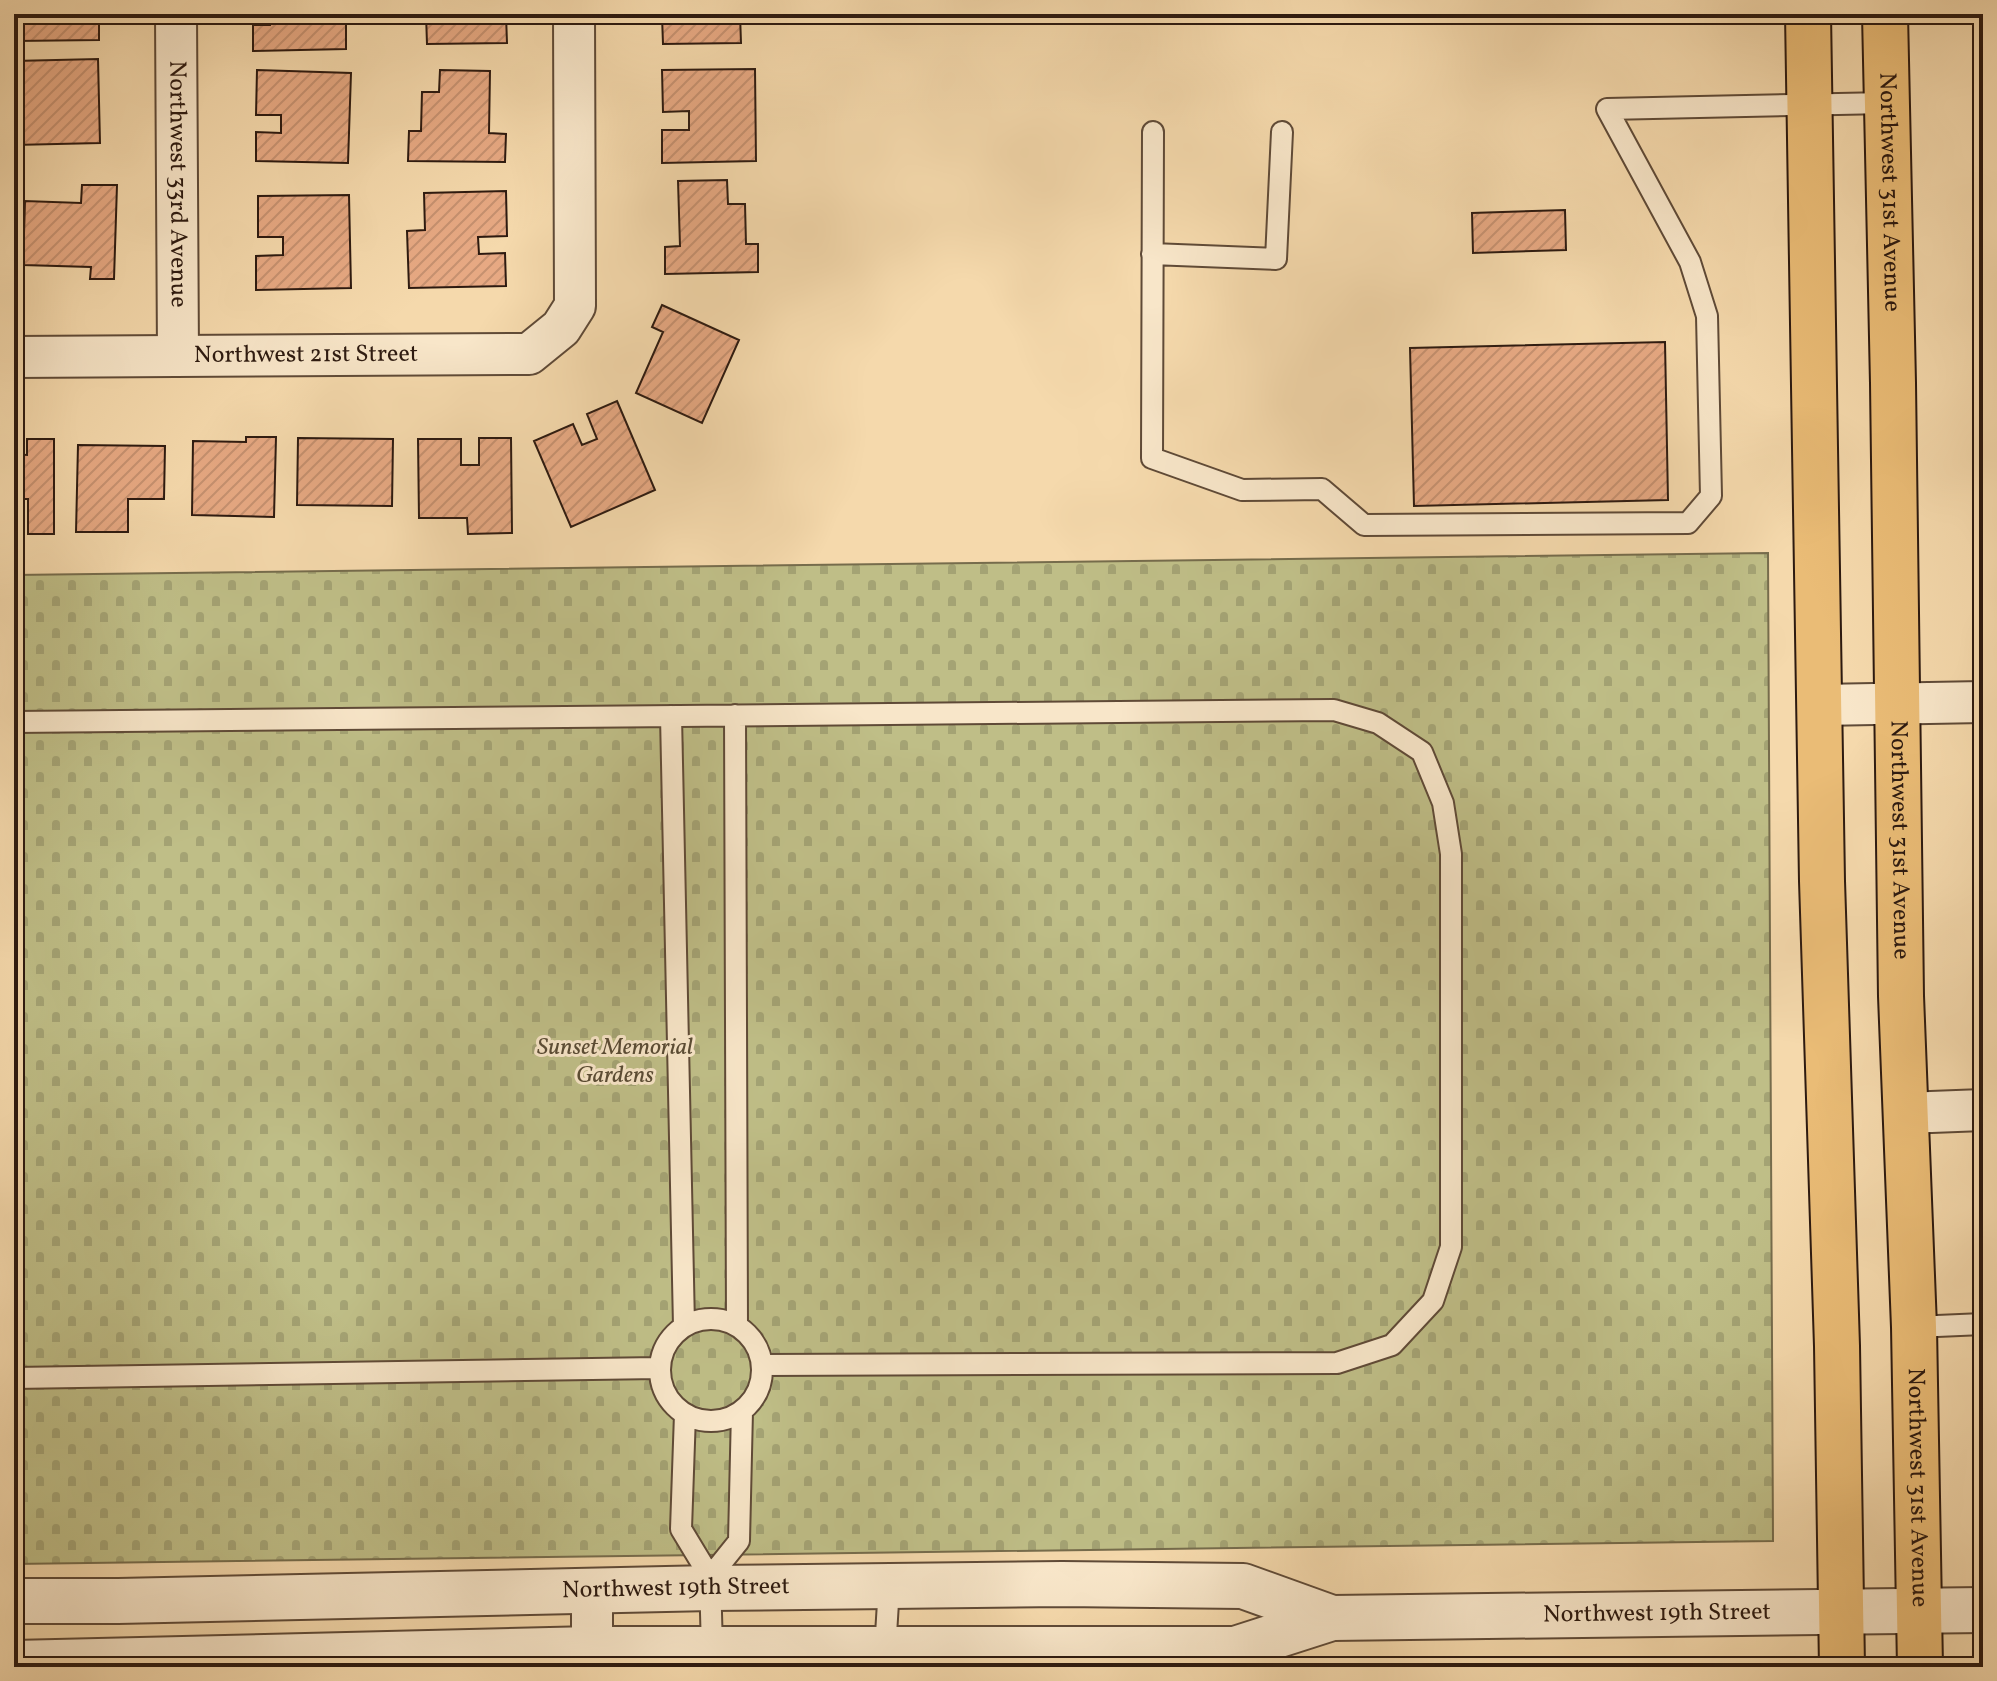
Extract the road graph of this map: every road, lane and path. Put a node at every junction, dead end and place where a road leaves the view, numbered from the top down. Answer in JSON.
{"nodes":[{"id":1,"x":176,"y":14,"type":"edge"},
{"id":2,"x":574,"y":14,"type":"edge"},
{"id":3,"x":1808,"y":14,"type":"edge"},
{"id":4,"x":1885,"y":14,"type":"edge"},
{"id":5,"x":1809,"y":103,"type":"junction"},
{"id":6,"x":1886,"y":103,"type":"junction"},
{"id":7,"x":1153,"y":132,"type":"dead end"},
{"id":8,"x":1282,"y":132,"type":"dead end"},
{"id":9,"x":1152,"y":254,"type":"junction"},
{"id":10,"x":178,"y":355,"type":"junction"},
{"id":11,"x":14,"y":357,"type":"edge"},
{"id":12,"x":1983,"y":702,"type":"edge"},
{"id":13,"x":1820,"y":705,"type":"junction"},
{"id":14,"x":1897,"y":705,"type":"junction"},
{"id":15,"x":735,"y":715,"type":"junction"},
{"id":16,"x":671,"y":716,"type":"junction"},
{"id":17,"x":14,"y":722,"type":"edge"},
{"id":18,"x":1983,"y":1110,"type":"edge"},
{"id":19,"x":1905,"y":1113,"type":"junction"},
{"id":20,"x":1983,"y":1324,"type":"edge"},
{"id":21,"x":684,"y":1326,"type":"junction"},
{"id":22,"x":737,"y":1326,"type":"junction"},
{"id":23,"x":1914,"y":1327,"type":"junction"},
{"id":24,"x":762,"y":1365,"type":"junction"},
{"id":25,"x":658,"y":1368,"type":"junction"},
{"id":26,"x":14,"y":1378,"type":"edge"},
{"id":27,"x":742,"y":1411,"type":"junction"},
{"id":28,"x":685,"y":1414,"type":"junction"},
{"id":29,"x":710,"y":1582,"type":"junction"},
{"id":30,"x":889,"y":1586,"type":"junction"},
{"id":31,"x":592,"y":1590,"type":"junction"},
{"id":32,"x":14,"y":1601,"type":"edge"},
{"id":33,"x":1983,"y":1610,"type":"edge"},
{"id":34,"x":1920,"y":1612,"type":"junction"},
{"id":35,"x":1842,"y":1613,"type":"junction"},
{"id":36,"x":1332,"y":1618,"type":"junction"},
{"id":37,"x":712,"y":1649,"type":"junction"},
{"id":38,"x":592,"y":1658,"type":"edge"},
{"id":39,"x":884,"y":1658,"type":"edge"},
{"id":40,"x":14,"y":1663,"type":"edge"},
{"id":41,"x":1842,"y":1667,"type":"edge"},
{"id":42,"x":1920,"y":1667,"type":"edge"}],
"edges":[{"from":1,"to":10,"type":"street","name":"Northwest 33rd Avenue"},
{"from":2,"to":10,"type":"street","name":"Northwest 21st Street"},
{"from":3,"to":5,"type":"main road"},
{"from":4,"to":6,"type":"main road","name":"Northwest 31st Avenue"},
{"from":5,"to":6,"type":"lane"},
{"from":5,"to":9,"type":"lane"},
{"from":5,"to":13,"type":"main road"},
{"from":6,"to":14,"type":"main road","name":"Northwest 31st Avenue"},
{"from":7,"to":9,"type":"lane"},
{"from":8,"to":9,"type":"lane"},
{"from":10,"to":11,"type":"street","name":"Northwest 21st Street"},
{"from":12,"to":14,"type":"street"},
{"from":13,"to":14,"type":"street"},
{"from":13,"to":35,"type":"main road"},
{"from":14,"to":19,"type":"main road","name":"Northwest 31st Avenue"},
{"from":15,"to":16,"type":"lane"},
{"from":15,"to":22,"type":"lane"},
{"from":15,"to":24,"type":"lane"},
{"from":16,"to":17,"type":"lane"},
{"from":16,"to":21,"type":"lane"},
{"from":18,"to":19,"type":"street"},
{"from":19,"to":23,"type":"main road","name":"Northwest 31st Avenue"},
{"from":20,"to":23,"type":"lane"},
{"from":21,"to":22,"type":"lane"},
{"from":21,"to":25,"type":"lane"},
{"from":22,"to":24,"type":"lane"},
{"from":23,"to":34,"type":"main road","name":"Northwest 31st Avenue"},
{"from":24,"to":27,"type":"lane"},
{"from":25,"to":26,"type":"lane"},
{"from":25,"to":28,"type":"lane"},
{"from":27,"to":28,"type":"lane"},
{"from":27,"to":29,"type":"lane"},
{"from":28,"to":29,"type":"lane"},
{"from":29,"to":30,"type":"street","name":"Northwest 19th Street"},
{"from":29,"to":31,"type":"street","name":"Northwest 19th Street"},
{"from":29,"to":37,"type":"lane"},
{"from":30,"to":36,"type":"street","name":"Northwest 19th Street"},
{"from":30,"to":39,"type":"lane"},
{"from":31,"to":32,"type":"street","name":"Northwest 19th Street"},
{"from":31,"to":38,"type":"street"},
{"from":33,"to":34,"type":"street","name":"Northwest 19th Street"},
{"from":34,"to":35,"type":"street","name":"Northwest 19th Street"},
{"from":34,"to":42,"type":"main road","name":"Northwest 31st Avenue"},
{"from":35,"to":36,"type":"street","name":"Northwest 19th Street"},
{"from":35,"to":41,"type":"main road"},
{"from":36,"to":39,"type":"street","name":"Northwest 19th Street"},
{"from":37,"to":38,"type":"street","name":"Northwest 19th Street"},
{"from":37,"to":39,"type":"street","name":"Northwest 19th Street"},
{"from":38,"to":40,"type":"street","name":"Northwest 19th Street"}]}
